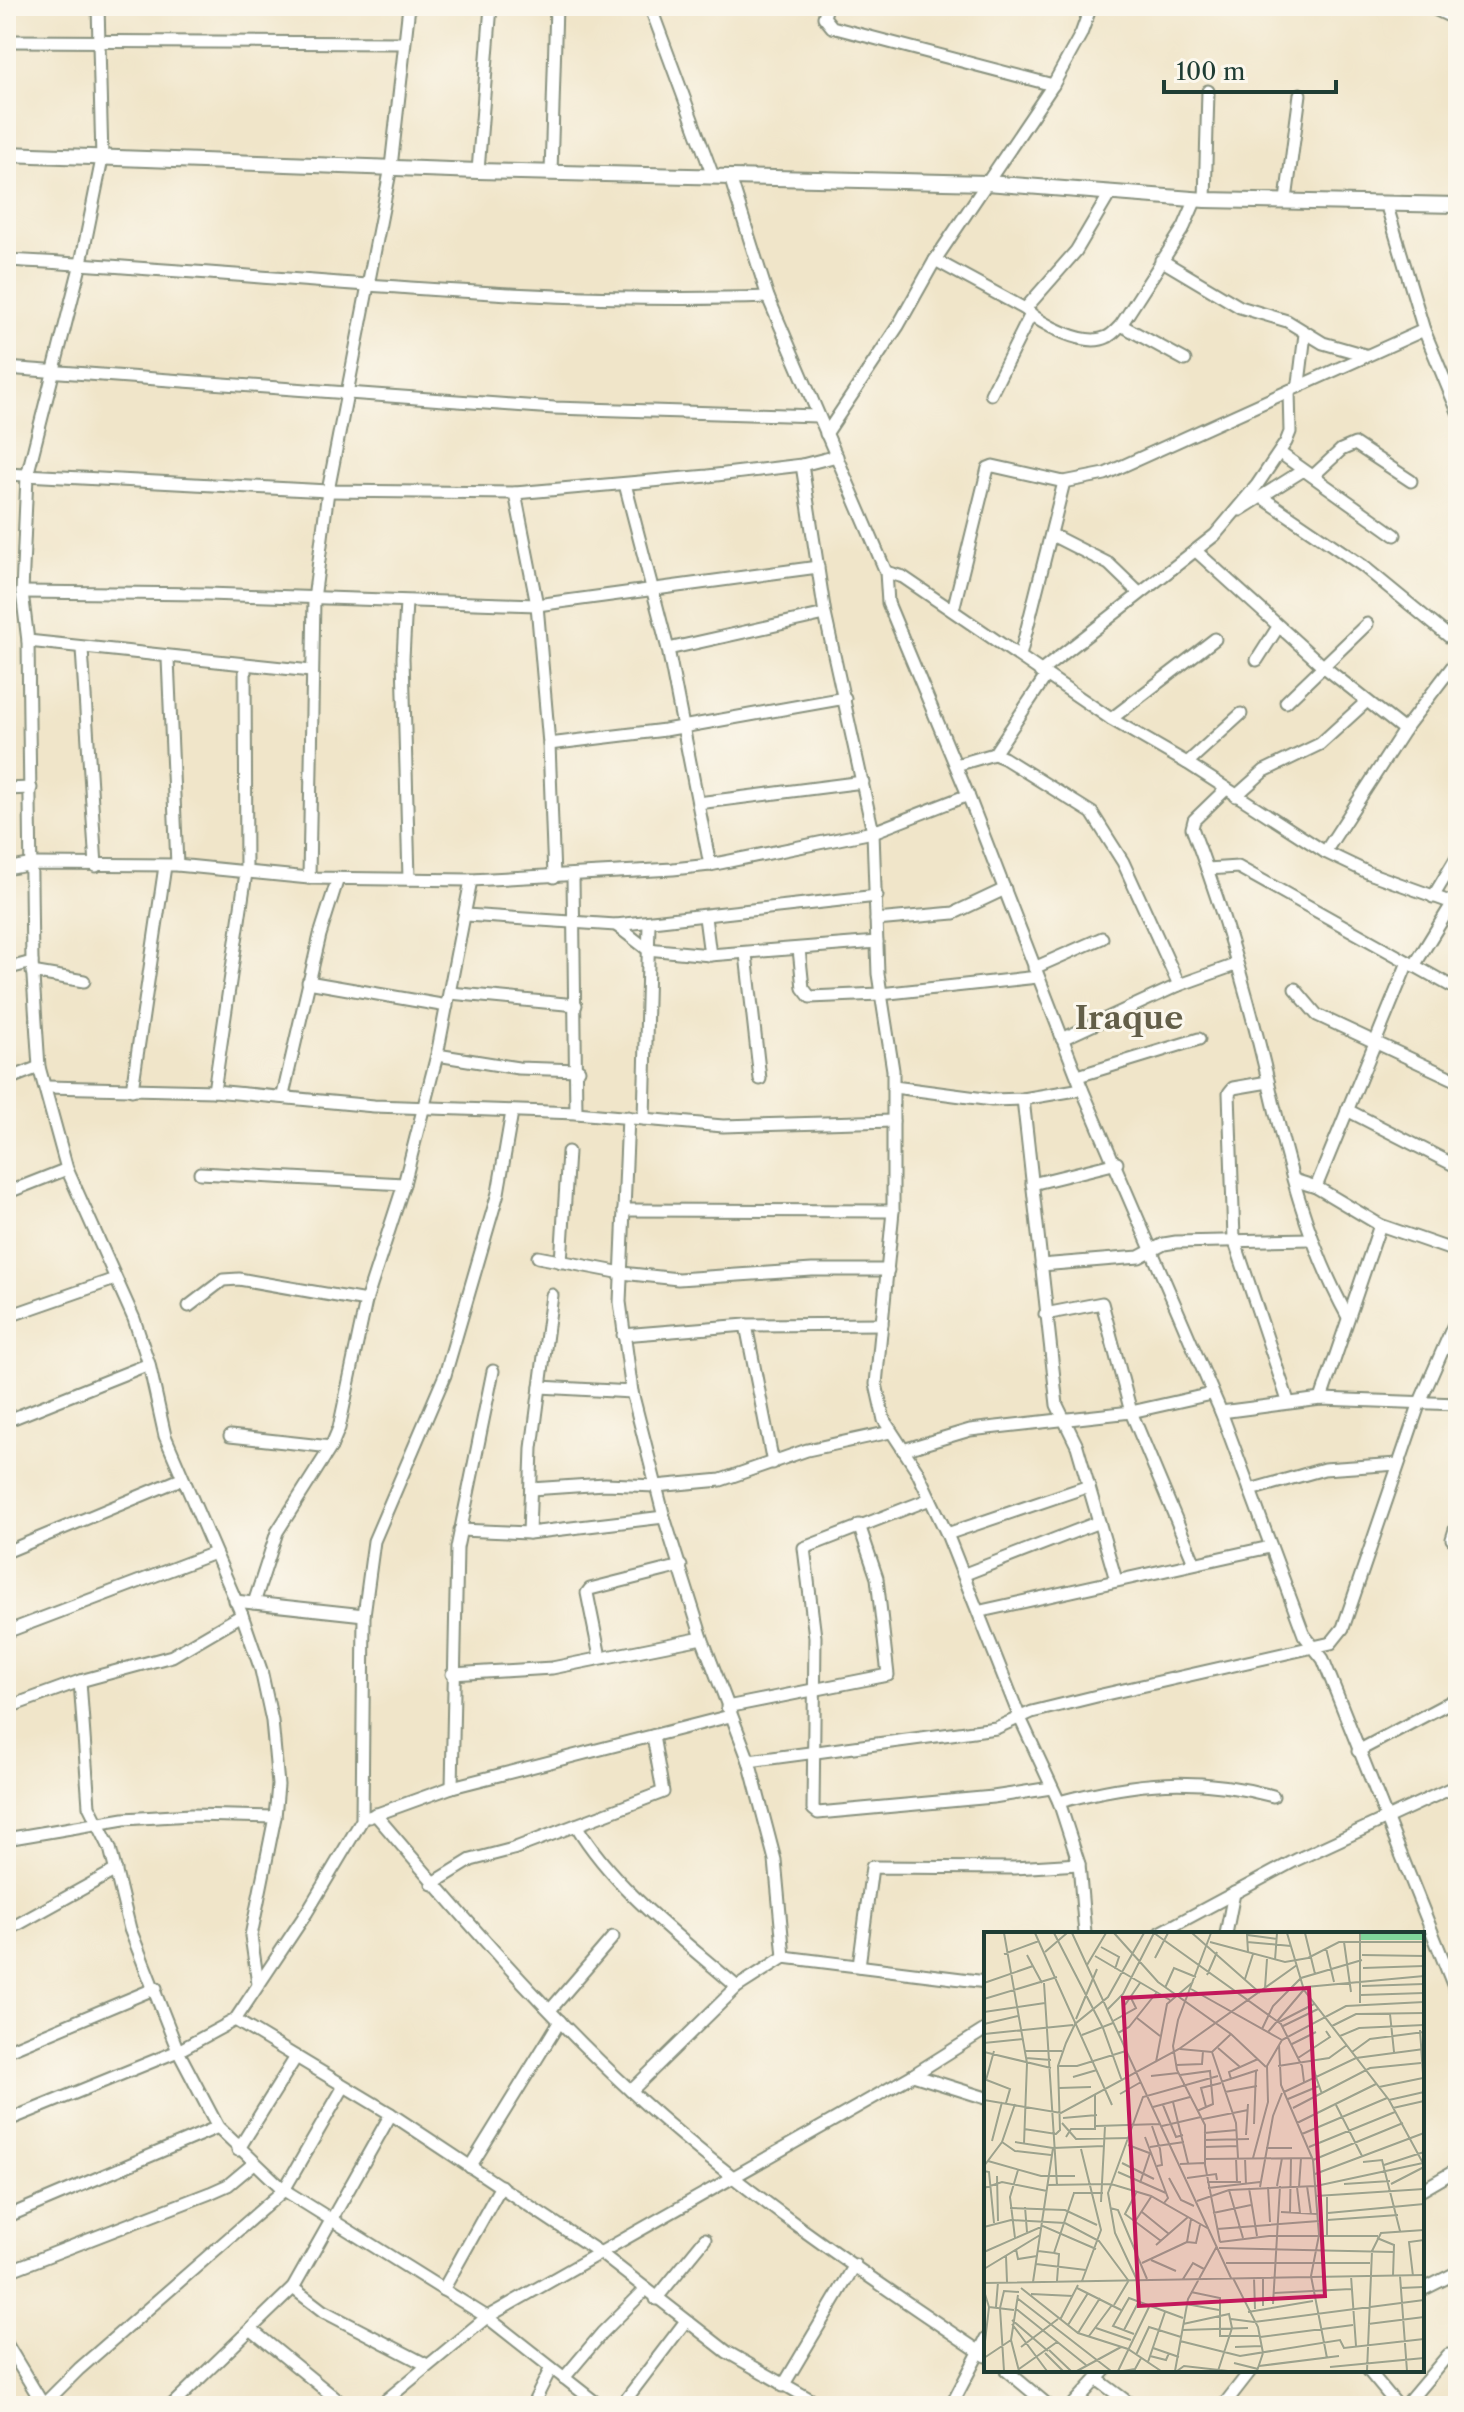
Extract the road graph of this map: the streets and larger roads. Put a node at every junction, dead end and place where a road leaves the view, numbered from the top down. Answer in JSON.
{"nodes":[{"id":1,"x":98,"y":6,"type":"edge"},
{"id":2,"x":409,"y":6,"type":"edge"},
{"id":3,"x":491,"y":6,"type":"edge"},
{"id":4,"x":556,"y":6,"type":"edge"},
{"id":5,"x":650,"y":6,"type":"edge"},
{"id":6,"x":827,"y":6,"type":"edge"},
{"id":7,"x":1091,"y":6,"type":"edge"},
{"id":8,"x":1428,"y":6,"type":"edge"},
{"id":9,"x":1458,"y":20,"type":"edge"},
{"id":10,"x":6,"y":41,"type":"edge"},
{"id":11,"x":99,"y":42,"type":"junction"},
{"id":12,"x":404,"y":43,"type":"junction"},
{"id":13,"x":1053,"y":85,"type":"junction"},
{"id":14,"x":1208,"y":91,"type":"dead end"},
{"id":15,"x":1300,"y":94,"type":"dead end"},
{"id":16,"x":6,"y":154,"type":"edge"},
{"id":17,"x":102,"y":159,"type":"junction"},
{"id":18,"x":391,"y":167,"type":"junction"},
{"id":19,"x":478,"y":171,"type":"junction"},
{"id":20,"x":551,"y":173,"type":"junction"},
{"id":21,"x":713,"y":176,"type":"junction"},
{"id":22,"x":730,"y":177,"type":"junction"},
{"id":23,"x":987,"y":183,"type":"junction"},
{"id":24,"x":1109,"y":195,"type":"junction"},
{"id":25,"x":1201,"y":199,"type":"junction"},
{"id":26,"x":1286,"y":200,"type":"junction"},
{"id":27,"x":1386,"y":203,"type":"junction"},
{"id":28,"x":1458,"y":205,"type":"edge"},
{"id":29,"x":6,"y":260,"type":"edge"},
{"id":30,"x":935,"y":260,"type":"junction"},
{"id":31,"x":1161,"y":260,"type":"junction"},
{"id":32,"x":81,"y":263,"type":"junction"},
{"id":33,"x":367,"y":286,"type":"junction"},
{"id":34,"x":768,"y":297,"type":"junction"},
{"id":35,"x":1028,"y":312,"type":"junction"},
{"id":36,"x":1121,"y":325,"type":"junction"},
{"id":37,"x":1424,"y":330,"type":"junction"},
{"id":38,"x":1305,"y":334,"type":"junction"},
{"id":39,"x":1365,"y":355,"type":"junction"},
{"id":40,"x":1185,"y":360,"type":"dead end"},
{"id":41,"x":6,"y":368,"type":"edge"},
{"id":42,"x":55,"y":372,"type":"junction"},
{"id":43,"x":1294,"y":387,"type":"junction"},
{"id":44,"x":349,"y":391,"type":"junction"},
{"id":45,"x":991,"y":394,"type":"dead end"},
{"id":46,"x":1458,"y":412,"type":"edge"},
{"id":47,"x":817,"y":416,"type":"junction"},
{"id":48,"x":826,"y":434,"type":"junction"},
{"id":49,"x":1280,"y":453,"type":"junction"},
{"id":50,"x":837,"y":456,"type":"junction"},
{"id":51,"x":802,"y":465,"type":"junction"},
{"id":52,"x":6,"y":474,"type":"edge"},
{"id":53,"x":1307,"y":474,"type":"junction"},
{"id":54,"x":27,"y":476,"type":"junction"},
{"id":55,"x":1411,"y":481,"type":"dead end"},
{"id":56,"x":1064,"y":482,"type":"junction"},
{"id":57,"x":625,"y":484,"type":"junction"},
{"id":58,"x":328,"y":491,"type":"junction"},
{"id":59,"x":515,"y":493,"type":"junction"},
{"id":60,"x":1263,"y":498,"type":"junction"},
{"id":61,"x":1236,"y":512,"type":"junction"},
{"id":62,"x":1052,"y":535,"type":"junction"},
{"id":63,"x":1395,"y":535,"type":"dead end"},
{"id":64,"x":1196,"y":551,"type":"junction"},
{"id":65,"x":818,"y":567,"type":"junction"},
{"id":66,"x":886,"y":572,"type":"junction"},
{"id":67,"x":652,"y":591,"type":"junction"},
{"id":68,"x":22,"y":592,"type":"junction"},
{"id":69,"x":1138,"y":592,"type":"junction"},
{"id":70,"x":314,"y":599,"type":"junction"},
{"id":71,"x":406,"y":602,"type":"junction"},
{"id":72,"x":537,"y":605,"type":"junction"},
{"id":73,"x":953,"y":610,"type":"junction"},
{"id":74,"x":825,"y":614,"type":"junction"},
{"id":75,"x":1367,"y":624,"type":"dead end"},
{"id":76,"x":1278,"y":627,"type":"junction"},
{"id":77,"x":1215,"y":639,"type":"dead end"},
{"id":78,"x":28,"y":641,"type":"junction"},
{"id":79,"x":1458,"y":644,"type":"edge"},
{"id":80,"x":82,"y":649,"type":"junction"},
{"id":81,"x":668,"y":649,"type":"junction"},
{"id":82,"x":1020,"y":656,"type":"junction"},
{"id":83,"x":168,"y":659,"type":"junction"},
{"id":84,"x":1458,"y":659,"type":"edge"},
{"id":85,"x":1257,"y":660,"type":"dead end"},
{"id":86,"x":1323,"y":666,"type":"junction"},
{"id":87,"x":245,"y":667,"type":"junction"},
{"id":88,"x":311,"y":671,"type":"junction"},
{"id":89,"x":1043,"y":674,"type":"junction"},
{"id":90,"x":845,"y":698,"type":"junction"},
{"id":91,"x":1286,"y":702,"type":"dead end"},
{"id":92,"x":1366,"y":702,"type":"junction"},
{"id":93,"x":1241,"y":714,"type":"dead end"},
{"id":94,"x":1111,"y":719,"type":"junction"},
{"id":95,"x":684,"y":726,"type":"junction"},
{"id":96,"x":1404,"y":730,"type":"junction"},
{"id":97,"x":549,"y":744,"type":"junction"},
{"id":98,"x":994,"y":754,"type":"junction"},
{"id":99,"x":1187,"y":763,"type":"junction"},
{"id":100,"x":956,"y":765,"type":"junction"},
{"id":101,"x":863,"y":782,"type":"junction"},
{"id":102,"x":31,"y":788,"type":"junction"},
{"id":103,"x":6,"y":789,"type":"edge"},
{"id":104,"x":1230,"y":793,"type":"junction"},
{"id":105,"x":968,"y":795,"type":"junction"},
{"id":106,"x":698,"y":803,"type":"junction"},
{"id":107,"x":873,"y":832,"type":"junction"},
{"id":108,"x":1325,"y":852,"type":"junction"},
{"id":109,"x":1458,"y":855,"type":"edge"},
{"id":110,"x":33,"y":864,"type":"junction"},
{"id":111,"x":710,"y":865,"type":"junction"},
{"id":112,"x":96,"y":866,"type":"junction"},
{"id":113,"x":171,"y":866,"type":"junction"},
{"id":114,"x":6,"y":869,"type":"edge"},
{"id":115,"x":1207,"y":869,"type":"junction"},
{"id":116,"x":246,"y":873,"type":"junction"},
{"id":117,"x":573,"y":876,"type":"junction"},
{"id":118,"x":554,"y":877,"type":"junction"},
{"id":119,"x":309,"y":878,"type":"junction"},
{"id":120,"x":338,"y":878,"type":"junction"},
{"id":121,"x":409,"y":879,"type":"junction"},
{"id":122,"x":471,"y":880,"type":"junction"},
{"id":123,"x":1005,"y":889,"type":"junction"},
{"id":124,"x":877,"y":896,"type":"junction"},
{"id":125,"x":1433,"y":897,"type":"junction"},
{"id":126,"x":1455,"y":904,"type":"edge"},
{"id":127,"x":466,"y":915,"type":"junction"},
{"id":128,"x":705,"y":917,"type":"junction"},
{"id":129,"x":876,"y":920,"type":"junction"},
{"id":130,"x":572,"y":923,"type":"junction"},
{"id":131,"x":649,"y":923,"type":"junction"},
{"id":132,"x":616,"y":925,"type":"junction"},
{"id":133,"x":1102,"y":938,"type":"dead end"},
{"id":134,"x":877,"y":942,"type":"junction"},
{"id":135,"x":647,"y":949,"type":"junction"},
{"id":136,"x":799,"y":949,"type":"junction"},
{"id":137,"x":746,"y":954,"type":"junction"},
{"id":138,"x":710,"y":955,"type":"junction"},
{"id":139,"x":1411,"y":964,"type":"junction"},
{"id":140,"x":1235,"y":965,"type":"junction"},
{"id":141,"x":32,"y":967,"type":"junction"},
{"id":142,"x":6,"y":969,"type":"edge"},
{"id":143,"x":1036,"y":973,"type":"junction"},
{"id":144,"x":84,"y":981,"type":"dead end"},
{"id":145,"x":308,"y":982,"type":"junction"},
{"id":146,"x":1179,"y":985,"type":"junction"},
{"id":147,"x":1295,"y":989,"type":"dead end"},
{"id":148,"x":1458,"y":990,"type":"edge"},
{"id":149,"x":450,"y":993,"type":"junction"},
{"id":150,"x":880,"y":994,"type":"junction"},
{"id":151,"x":576,"y":1005,"type":"junction"},
{"id":152,"x":447,"y":1006,"type":"junction"},
{"id":153,"x":1062,"y":1039,"type":"junction"},
{"id":154,"x":1199,"y":1039,"type":"dead end"},
{"id":155,"x":1375,"y":1040,"type":"junction"},
{"id":156,"x":437,"y":1055,"type":"junction"},
{"id":157,"x":39,"y":1067,"type":"junction"},
{"id":158,"x":579,"y":1070,"type":"junction"},
{"id":159,"x":1078,"y":1076,"type":"junction"},
{"id":160,"x":760,"y":1079,"type":"dead end"},
{"id":161,"x":6,"y":1080,"type":"edge"},
{"id":162,"x":1458,"y":1081,"type":"edge"},
{"id":163,"x":1268,"y":1082,"type":"junction"},
{"id":164,"x":47,"y":1087,"type":"junction"},
{"id":165,"x":894,"y":1087,"type":"junction"},
{"id":166,"x":1082,"y":1089,"type":"junction"},
{"id":167,"x":132,"y":1090,"type":"junction"},
{"id":168,"x":214,"y":1091,"type":"junction"},
{"id":169,"x":283,"y":1095,"type":"junction"},
{"id":170,"x":1023,"y":1099,"type":"junction"},
{"id":171,"x":423,"y":1108,"type":"junction"},
{"id":172,"x":1347,"y":1110,"type":"junction"},
{"id":173,"x":512,"y":1112,"type":"junction"},
{"id":174,"x":576,"y":1113,"type":"junction"},
{"id":175,"x":628,"y":1117,"type":"junction"},
{"id":176,"x":644,"y":1119,"type":"junction"},
{"id":177,"x":893,"y":1121,"type":"junction"},
{"id":178,"x":568,"y":1152,"type":"dead end"},
{"id":179,"x":1117,"y":1163,"type":"junction"},
{"id":180,"x":1458,"y":1167,"type":"edge"},
{"id":181,"x":67,"y":1169,"type":"junction"},
{"id":182,"x":200,"y":1173,"type":"dead end"},
{"id":183,"x":1294,"y":1180,"type":"junction"},
{"id":184,"x":404,"y":1184,"type":"junction"},
{"id":185,"x":1032,"y":1184,"type":"junction"},
{"id":186,"x":1316,"y":1187,"type":"junction"},
{"id":187,"x":6,"y":1193,"type":"edge"},
{"id":188,"x":624,"y":1210,"type":"junction"},
{"id":189,"x":893,"y":1211,"type":"junction"},
{"id":190,"x":1380,"y":1225,"type":"junction"},
{"id":191,"x":1234,"y":1239,"type":"junction"},
{"id":192,"x":1311,"y":1239,"type":"junction"},
{"id":193,"x":1151,"y":1250,"type":"junction"},
{"id":194,"x":1458,"y":1252,"type":"edge"},
{"id":195,"x":538,"y":1257,"type":"dead end"},
{"id":196,"x":561,"y":1262,"type":"junction"},
{"id":197,"x":1041,"y":1265,"type":"junction"},
{"id":198,"x":888,"y":1270,"type":"junction"},
{"id":199,"x":622,"y":1273,"type":"junction"},
{"id":200,"x":115,"y":1279,"type":"junction"},
{"id":201,"x":552,"y":1295,"type":"dead end"},
{"id":202,"x":366,"y":1301,"type":"junction"},
{"id":203,"x":189,"y":1306,"type":"dead end"},
{"id":204,"x":1045,"y":1314,"type":"junction"},
{"id":205,"x":6,"y":1317,"type":"edge"},
{"id":206,"x":1348,"y":1317,"type":"junction"},
{"id":207,"x":1457,"y":1317,"type":"edge"},
{"id":208,"x":882,"y":1324,"type":"junction"},
{"id":209,"x":746,"y":1325,"type":"junction"},
{"id":210,"x":623,"y":1335,"type":"junction"},
{"id":211,"x":149,"y":1364,"type":"junction"},
{"id":212,"x":493,"y":1371,"type":"dead end"},
{"id":213,"x":540,"y":1387,"type":"junction"},
{"id":214,"x":632,"y":1392,"type":"junction"},
{"id":215,"x":1211,"y":1394,"type":"junction"},
{"id":216,"x":1321,"y":1399,"type":"junction"},
{"id":217,"x":1288,"y":1401,"type":"junction"},
{"id":218,"x":1420,"y":1402,"type":"junction"},
{"id":219,"x":1458,"y":1404,"type":"edge"},
{"id":220,"x":1131,"y":1412,"type":"junction"},
{"id":221,"x":1221,"y":1412,"type":"junction"},
{"id":222,"x":1065,"y":1418,"type":"junction"},
{"id":223,"x":6,"y":1421,"type":"edge"},
{"id":224,"x":890,"y":1432,"type":"junction"},
{"id":225,"x":230,"y":1436,"type":"dead end"},
{"id":226,"x":331,"y":1447,"type":"junction"},
{"id":227,"x":903,"y":1450,"type":"junction"},
{"id":228,"x":773,"y":1463,"type":"junction"},
{"id":229,"x":1398,"y":1464,"type":"junction"},
{"id":230,"x":181,"y":1479,"type":"junction"},
{"id":231,"x":656,"y":1486,"type":"junction"},
{"id":232,"x":1089,"y":1486,"type":"junction"},
{"id":233,"x":531,"y":1489,"type":"junction"},
{"id":234,"x":1250,"y":1490,"type":"junction"},
{"id":235,"x":930,"y":1499,"type":"junction"},
{"id":236,"x":664,"y":1517,"type":"junction"},
{"id":237,"x":1458,"y":1520,"type":"edge"},
{"id":238,"x":1099,"y":1522,"type":"junction"},
{"id":239,"x":859,"y":1525,"type":"junction"},
{"id":240,"x":460,"y":1530,"type":"junction"},
{"id":241,"x":529,"y":1533,"type":"junction"},
{"id":242,"x":947,"y":1534,"type":"junction"},
{"id":243,"x":1452,"y":1539,"type":"dead end"},
{"id":244,"x":1270,"y":1547,"type":"junction"},
{"id":245,"x":6,"y":1552,"type":"edge"},
{"id":246,"x":214,"y":1553,"type":"junction"},
{"id":247,"x":1194,"y":1562,"type":"junction"},
{"id":248,"x":681,"y":1566,"type":"junction"},
{"id":249,"x":965,"y":1574,"type":"junction"},
{"id":250,"x":1116,"y":1580,"type":"junction"},
{"id":251,"x":235,"y":1601,"type":"junction"},
{"id":252,"x":254,"y":1603,"type":"junction"},
{"id":253,"x":981,"y":1611,"type":"junction"},
{"id":254,"x":242,"y":1615,"type":"junction"},
{"id":255,"x":364,"y":1615,"type":"junction"},
{"id":256,"x":6,"y":1632,"type":"edge"},
{"id":257,"x":702,"y":1638,"type":"junction"},
{"id":258,"x":1314,"y":1648,"type":"junction"},
{"id":259,"x":600,"y":1657,"type":"junction"},
{"id":260,"x":452,"y":1674,"type":"junction"},
{"id":261,"x":80,"y":1681,"type":"junction"},
{"id":262,"x":816,"y":1687,"type":"junction"},
{"id":263,"x":1458,"y":1698,"type":"edge"},
{"id":264,"x":6,"y":1708,"type":"edge"},
{"id":265,"x":728,"y":1711,"type":"junction"},
{"id":266,"x":1020,"y":1718,"type":"junction"},
{"id":267,"x":653,"y":1736,"type":"junction"},
{"id":268,"x":1358,"y":1751,"type":"junction"},
{"id":269,"x":814,"y":1753,"type":"junction"},
{"id":270,"x":749,"y":1761,"type":"junction"},
{"id":271,"x":1458,"y":1785,"type":"edge"},
{"id":272,"x":452,"y":1787,"type":"junction"},
{"id":273,"x":1051,"y":1788,"type":"junction"},
{"id":274,"x":1273,"y":1796,"type":"dead end"},
{"id":275,"x":1059,"y":1802,"type":"junction"},
{"id":276,"x":375,"y":1814,"type":"junction"},
{"id":277,"x":275,"y":1817,"type":"junction"},
{"id":278,"x":1385,"y":1817,"type":"junction"},
{"id":279,"x":362,"y":1820,"type":"junction"},
{"id":280,"x":95,"y":1823,"type":"junction"},
{"id":281,"x":576,"y":1825,"type":"junction"},
{"id":282,"x":6,"y":1832,"type":"edge"},
{"id":283,"x":6,"y":1839,"type":"edge"},
{"id":284,"x":1079,"y":1864,"type":"junction"},
{"id":285,"x":116,"y":1870,"type":"junction"},
{"id":286,"x":432,"y":1884,"type":"junction"},
{"id":287,"x":1234,"y":1893,"type":"junction"},
{"id":288,"x":6,"y":1931,"type":"edge"},
{"id":289,"x":1085,"y":1932,"type":"edge"},
{"id":290,"x":1162,"y":1932,"type":"edge"},
{"id":291,"x":1226,"y":1932,"type":"edge"},
{"id":292,"x":613,"y":1937,"type":"dead end"},
{"id":293,"x":784,"y":1957,"type":"junction"},
{"id":294,"x":859,"y":1966,"type":"junction"},
{"id":295,"x":984,"y":1982,"type":"edge"},
{"id":296,"x":258,"y":1984,"type":"junction"},
{"id":297,"x":737,"y":1987,"type":"junction"},
{"id":298,"x":156,"y":1988,"type":"junction"},
{"id":299,"x":1458,"y":1997,"type":"edge"},
{"id":300,"x":551,"y":2009,"type":"junction"},
{"id":301,"x":235,"y":2020,"type":"junction"},
{"id":302,"x":560,"y":2021,"type":"junction"},
{"id":303,"x":984,"y":2030,"type":"edge"},
{"id":304,"x":6,"y":2051,"type":"edge"},
{"id":305,"x":178,"y":2051,"type":"junction"},
{"id":306,"x":296,"y":2057,"type":"junction"},
{"id":307,"x":913,"y":2075,"type":"junction"},
{"id":308,"x":343,"y":2088,"type":"junction"},
{"id":309,"x":631,"y":2091,"type":"junction"},
{"id":310,"x":984,"y":2097,"type":"edge"},
{"id":311,"x":391,"y":2114,"type":"junction"},
{"id":312,"x":6,"y":2121,"type":"edge"},
{"id":313,"x":218,"y":2127,"type":"junction"},
{"id":314,"x":238,"y":2150,"type":"junction"},
{"id":315,"x":253,"y":2164,"type":"junction"},
{"id":316,"x":470,"y":2167,"type":"junction"},
{"id":317,"x":1458,"y":2169,"type":"edge"},
{"id":318,"x":733,"y":2176,"type":"junction"},
{"id":319,"x":501,"y":2186,"type":"junction"},
{"id":320,"x":1424,"y":2189,"type":"edge"},
{"id":321,"x":284,"y":2190,"type":"junction"},
{"id":322,"x":6,"y":2217,"type":"edge"},
{"id":323,"x":331,"y":2222,"type":"junction"},
{"id":324,"x":705,"y":2239,"type":"dead end"},
{"id":325,"x":599,"y":2252,"type":"junction"},
{"id":326,"x":855,"y":2265,"type":"junction"},
{"id":327,"x":6,"y":2272,"type":"edge"},
{"id":328,"x":1458,"y":2272,"type":"edge"},
{"id":329,"x":293,"y":2288,"type":"junction"},
{"id":330,"x":646,"y":2289,"type":"junction"},
{"id":331,"x":1424,"y":2289,"type":"edge"},
{"id":332,"x":443,"y":2290,"type":"junction"},
{"id":333,"x":656,"y":2299,"type":"junction"},
{"id":334,"x":487,"y":2317,"type":"junction"},
{"id":335,"x":685,"y":2322,"type":"junction"},
{"id":336,"x":253,"y":2331,"type":"junction"},
{"id":337,"x":6,"y":2343,"type":"edge"},
{"id":338,"x":982,"y":2354,"type":"edge"},
{"id":339,"x":1448,"y":2355,"type":"dead end"},
{"id":340,"x":427,"y":2365,"type":"junction"},
{"id":341,"x":551,"y":2368,"type":"junction"},
{"id":342,"x":1008,"y":2372,"type":"edge"},
{"id":343,"x":1249,"y":2372,"type":"edge"},
{"id":344,"x":1370,"y":2372,"type":"edge"},
{"id":345,"x":1101,"y":2375,"type":"edge"},
{"id":346,"x":564,"y":2378,"type":"junction"},
{"id":347,"x":783,"y":2386,"type":"junction"},
{"id":348,"x":178,"y":2404,"type":"edge"},
{"id":349,"x":385,"y":2404,"type":"edge"},
{"id":350,"x":43,"y":2405,"type":"edge"},
{"id":351,"x":345,"y":2406,"type":"edge"},
{"id":352,"x":532,"y":2406,"type":"edge"},
{"id":353,"x":600,"y":2406,"type":"edge"},
{"id":354,"x":621,"y":2406,"type":"edge"},
{"id":355,"x":822,"y":2406,"type":"edge"},
{"id":356,"x":951,"y":2406,"type":"edge"},
{"id":357,"x":1049,"y":2406,"type":"edge"},
{"id":358,"x":1072,"y":2406,"type":"edge"},
{"id":359,"x":1133,"y":2406,"type":"edge"},
{"id":360,"x":1223,"y":2406,"type":"edge"},
{"id":361,"x":1398,"y":2406,"type":"edge"},
{"id":362,"x":1405,"y":2406,"type":"edge"}],
"edges":[{"from":1,"to":11,"type":"street"},
{"from":2,"to":12,"type":"street"},
{"from":3,"to":19,"type":"street"},
{"from":4,"to":20,"type":"street"},
{"from":5,"to":21,"type":"street"},
{"from":6,"to":13,"type":"street"},
{"from":7,"to":13,"type":"street"},
{"from":8,"to":9,"type":"street"},
{"from":10,"to":11,"type":"street"},
{"from":11,"to":12,"type":"street"},
{"from":11,"to":17,"type":"street"},
{"from":12,"to":18,"type":"street"},
{"from":13,"to":23,"type":"street"},
{"from":14,"to":25,"type":"street"},
{"from":15,"to":26,"type":"street"},
{"from":16,"to":17,"type":"street"},
{"from":17,"to":18,"type":"street"},
{"from":17,"to":32,"type":"street"},
{"from":18,"to":19,"type":"street"},
{"from":18,"to":33,"type":"street"},
{"from":19,"to":20,"type":"street"},
{"from":20,"to":21,"type":"street"},
{"from":21,"to":22,"type":"street"},
{"from":22,"to":23,"type":"street"},
{"from":22,"to":34,"type":"street"},
{"from":23,"to":24,"type":"street"},
{"from":23,"to":30,"type":"street"},
{"from":24,"to":25,"type":"street"},
{"from":24,"to":35,"type":"street"},
{"from":25,"to":26,"type":"street"},
{"from":25,"to":31,"type":"street"},
{"from":26,"to":27,"type":"street"},
{"from":27,"to":28,"type":"street"},
{"from":27,"to":37,"type":"street"},
{"from":29,"to":32,"type":"street"},
{"from":30,"to":35,"type":"street"},
{"from":30,"to":48,"type":"street"},
{"from":31,"to":36,"type":"street"},
{"from":31,"to":38,"type":"street"},
{"from":32,"to":33,"type":"street"},
{"from":32,"to":42,"type":"street"},
{"from":33,"to":34,"type":"street"},
{"from":33,"to":44,"type":"street"},
{"from":34,"to":47,"type":"street"},
{"from":35,"to":36,"type":"street"},
{"from":35,"to":45,"type":"street"},
{"from":36,"to":40,"type":"street"},
{"from":37,"to":39,"type":"street"},
{"from":37,"to":46,"type":"street"},
{"from":38,"to":39,"type":"street"},
{"from":38,"to":43,"type":"street"},
{"from":39,"to":43,"type":"street"},
{"from":41,"to":42,"type":"street"},
{"from":42,"to":44,"type":"street"},
{"from":42,"to":54,"type":"street"},
{"from":43,"to":49,"type":"street"},
{"from":43,"to":56,"type":"street"},
{"from":44,"to":47,"type":"street"},
{"from":44,"to":58,"type":"street"},
{"from":47,"to":48,"type":"street"},
{"from":48,"to":50,"type":"street"},
{"from":49,"to":53,"type":"street"},
{"from":49,"to":61,"type":"street"},
{"from":50,"to":51,"type":"street"},
{"from":50,"to":66,"type":"street"},
{"from":51,"to":57,"type":"street"},
{"from":51,"to":65,"type":"street"},
{"from":52,"to":54,"type":"street"},
{"from":53,"to":55,"type":"street"},
{"from":53,"to":60,"type":"street"},
{"from":53,"to":63,"type":"street"},
{"from":54,"to":58,"type":"street"},
{"from":54,"to":68,"type":"street"},
{"from":56,"to":62,"type":"street"},
{"from":56,"to":73,"type":"street"},
{"from":57,"to":59,"type":"street"},
{"from":57,"to":67,"type":"street"},
{"from":58,"to":59,"type":"street"},
{"from":58,"to":70,"type":"street"},
{"from":59,"to":72,"type":"street"},
{"from":60,"to":61,"type":"street"},
{"from":60,"to":79,"type":"street"},
{"from":61,"to":64,"type":"street"},
{"from":62,"to":69,"type":"street"},
{"from":62,"to":82,"type":"street"},
{"from":64,"to":69,"type":"street"},
{"from":64,"to":76,"type":"street"},
{"from":65,"to":67,"type":"street"},
{"from":65,"to":74,"type":"street"},
{"from":66,"to":73,"type":"street"},
{"from":66,"to":100,"type":"street"},
{"from":67,"to":72,"type":"street"},
{"from":67,"to":81,"type":"street"},
{"from":68,"to":70,"type":"street"},
{"from":68,"to":78,"type":"street"},
{"from":69,"to":89,"type":"street"},
{"from":70,"to":71,"type":"street"},
{"from":70,"to":88,"type":"street"},
{"from":71,"to":72,"type":"street"},
{"from":71,"to":121,"type":"street"},
{"from":72,"to":97,"type":"street"},
{"from":73,"to":82,"type":"street"},
{"from":74,"to":81,"type":"street"},
{"from":74,"to":90,"type":"street"},
{"from":75,"to":86,"type":"street"},
{"from":76,"to":85,"type":"street"},
{"from":76,"to":86,"type":"street"},
{"from":77,"to":94,"type":"street"},
{"from":78,"to":80,"type":"street"},
{"from":78,"to":102,"type":"street"},
{"from":80,"to":83,"type":"street"},
{"from":80,"to":112,"type":"street"},
{"from":81,"to":95,"type":"street"},
{"from":82,"to":89,"type":"street"},
{"from":83,"to":87,"type":"street"},
{"from":83,"to":113,"type":"street"},
{"from":84,"to":96,"type":"street"},
{"from":86,"to":91,"type":"street"},
{"from":86,"to":92,"type":"street"},
{"from":87,"to":88,"type":"street"},
{"from":87,"to":116,"type":"street"},
{"from":88,"to":119,"type":"street"},
{"from":89,"to":94,"type":"street"},
{"from":89,"to":98,"type":"street"},
{"from":90,"to":95,"type":"street"},
{"from":90,"to":101,"type":"street"},
{"from":92,"to":96,"type":"street"},
{"from":92,"to":104,"type":"street"},
{"from":93,"to":99,"type":"street"},
{"from":94,"to":99,"type":"street"},
{"from":95,"to":97,"type":"street"},
{"from":95,"to":106,"type":"street"},
{"from":96,"to":108,"type":"street"},
{"from":97,"to":118,"type":"street"},
{"from":98,"to":100,"type":"street"},
{"from":98,"to":146,"type":"street"},
{"from":99,"to":104,"type":"street"},
{"from":100,"to":105,"type":"street"},
{"from":101,"to":106,"type":"street"},
{"from":101,"to":107,"type":"street"},
{"from":102,"to":103,"type":"street"},
{"from":102,"to":110,"type":"street"},
{"from":104,"to":108,"type":"street"},
{"from":104,"to":115,"type":"street"},
{"from":105,"to":107,"type":"street"},
{"from":105,"to":123,"type":"street"},
{"from":106,"to":111,"type":"street"},
{"from":107,"to":111,"type":"street"},
{"from":107,"to":124,"type":"street"},
{"from":108,"to":125,"type":"street"},
{"from":109,"to":125,"type":"street"},
{"from":110,"to":112,"type":"street"},
{"from":110,"to":114,"type":"street"},
{"from":110,"to":141,"type":"street"},
{"from":111,"to":117,"type":"street"},
{"from":112,"to":113,"type":"street"},
{"from":113,"to":116,"type":"street"},
{"from":113,"to":167,"type":"street"},
{"from":115,"to":139,"type":"street"},
{"from":115,"to":140,"type":"street"},
{"from":116,"to":119,"type":"street"},
{"from":116,"to":168,"type":"street"},
{"from":117,"to":118,"type":"street"},
{"from":117,"to":130,"type":"street"},
{"from":118,"to":122,"type":"street"},
{"from":119,"to":120,"type":"street"},
{"from":120,"to":121,"type":"street"},
{"from":120,"to":145,"type":"street"},
{"from":121,"to":122,"type":"street"},
{"from":122,"to":127,"type":"street"},
{"from":123,"to":129,"type":"street"},
{"from":123,"to":143,"type":"street"},
{"from":124,"to":128,"type":"street"},
{"from":124,"to":129,"type":"street"},
{"from":125,"to":126,"type":"street"},
{"from":126,"to":139,"type":"street"},
{"from":127,"to":130,"type":"street"},
{"from":127,"to":149,"type":"street"},
{"from":128,"to":131,"type":"street"},
{"from":128,"to":138,"type":"street"},
{"from":129,"to":134,"type":"street"},
{"from":130,"to":132,"type":"street"},
{"from":130,"to":151,"type":"street"},
{"from":131,"to":132,"type":"street"},
{"from":131,"to":135,"type":"street"},
{"from":132,"to":135,"type":"street"},
{"from":133,"to":143,"type":"street"},
{"from":134,"to":136,"type":"street"},
{"from":134,"to":150,"type":"street"},
{"from":135,"to":138,"type":"street"},
{"from":135,"to":176,"type":"street"},
{"from":136,"to":137,"type":"street"},
{"from":136,"to":150,"type":"street"},
{"from":137,"to":138,"type":"street"},
{"from":137,"to":160,"type":"street"},
{"from":139,"to":148,"type":"street"},
{"from":139,"to":155,"type":"street"},
{"from":140,"to":146,"type":"street"},
{"from":140,"to":163,"type":"street"},
{"from":141,"to":142,"type":"street"},
{"from":141,"to":144,"type":"street"},
{"from":141,"to":157,"type":"street"},
{"from":143,"to":150,"type":"street"},
{"from":143,"to":153,"type":"street"},
{"from":145,"to":152,"type":"street"},
{"from":145,"to":169,"type":"street"},
{"from":146,"to":153,"type":"street"},
{"from":147,"to":155,"type":"street"},
{"from":149,"to":151,"type":"street"},
{"from":149,"to":152,"type":"street"},
{"from":150,"to":165,"type":"street"},
{"from":151,"to":158,"type":"street"},
{"from":152,"to":156,"type":"street"},
{"from":153,"to":159,"type":"street"},
{"from":154,"to":159,"type":"street"},
{"from":155,"to":162,"type":"street"},
{"from":155,"to":172,"type":"street"},
{"from":156,"to":158,"type":"street"},
{"from":156,"to":171,"type":"street"},
{"from":157,"to":161,"type":"street"},
{"from":157,"to":164,"type":"street"},
{"from":158,"to":174,"type":"street"},
{"from":159,"to":166,"type":"street"},
{"from":163,"to":183,"type":"street"},
{"from":163,"to":191,"type":"street"},
{"from":164,"to":167,"type":"street"},
{"from":164,"to":181,"type":"street"},
{"from":165,"to":170,"type":"street"},
{"from":165,"to":177,"type":"street"},
{"from":166,"to":170,"type":"street"},
{"from":166,"to":179,"type":"street"},
{"from":167,"to":168,"type":"street"},
{"from":168,"to":169,"type":"street"},
{"from":169,"to":171,"type":"street"},
{"from":170,"to":185,"type":"street"},
{"from":171,"to":173,"type":"street"},
{"from":171,"to":184,"type":"street"},
{"from":172,"to":180,"type":"street"},
{"from":172,"to":186,"type":"street"},
{"from":173,"to":174,"type":"street"},
{"from":173,"to":255,"type":"street"},
{"from":174,"to":175,"type":"street"},
{"from":175,"to":176,"type":"street"},
{"from":175,"to":188,"type":"street"},
{"from":176,"to":177,"type":"street"},
{"from":177,"to":189,"type":"street"},
{"from":178,"to":196,"type":"street"},
{"from":179,"to":185,"type":"street"},
{"from":179,"to":193,"type":"street"},
{"from":181,"to":187,"type":"street"},
{"from":181,"to":200,"type":"street"},
{"from":182,"to":184,"type":"street"},
{"from":183,"to":186,"type":"street"},
{"from":183,"to":192,"type":"street"},
{"from":184,"to":202,"type":"street"},
{"from":185,"to":197,"type":"street"},
{"from":186,"to":190,"type":"street"},
{"from":188,"to":189,"type":"street"},
{"from":188,"to":199,"type":"street"},
{"from":189,"to":198,"type":"street"},
{"from":190,"to":194,"type":"street"},
{"from":190,"to":206,"type":"street"},
{"from":191,"to":192,"type":"street"},
{"from":191,"to":193,"type":"street"},
{"from":191,"to":217,"type":"street"},
{"from":192,"to":206,"type":"street"},
{"from":193,"to":197,"type":"street"},
{"from":193,"to":215,"type":"street"},
{"from":195,"to":196,"type":"street"},
{"from":196,"to":199,"type":"street"},
{"from":197,"to":204,"type":"street"},
{"from":198,"to":199,"type":"street"},
{"from":198,"to":208,"type":"street"},
{"from":199,"to":210,"type":"street"},
{"from":200,"to":205,"type":"street"},
{"from":200,"to":211,"type":"street"},
{"from":201,"to":213,"type":"street"},
{"from":202,"to":203,"type":"street"},
{"from":202,"to":226,"type":"street"},
{"from":204,"to":220,"type":"street"},
{"from":204,"to":222,"type":"street"},
{"from":206,"to":216,"type":"street"},
{"from":207,"to":218,"type":"street"},
{"from":208,"to":209,"type":"street"},
{"from":208,"to":224,"type":"street"},
{"from":209,"to":210,"type":"street"},
{"from":209,"to":228,"type":"street"},
{"from":210,"to":214,"type":"street"},
{"from":211,"to":223,"type":"street"},
{"from":211,"to":230,"type":"street"},
{"from":212,"to":240,"type":"street"},
{"from":213,"to":214,"type":"street"},
{"from":213,"to":233,"type":"street"},
{"from":214,"to":231,"type":"street"},
{"from":215,"to":220,"type":"street"},
{"from":215,"to":221,"type":"street"},
{"from":216,"to":217,"type":"street"},
{"from":216,"to":218,"type":"street"},
{"from":217,"to":221,"type":"street"},
{"from":218,"to":219,"type":"street"},
{"from":218,"to":229,"type":"street"},
{"from":220,"to":222,"type":"street"},
{"from":220,"to":247,"type":"street"},
{"from":221,"to":234,"type":"street"},
{"from":222,"to":227,"type":"street"},
{"from":222,"to":232,"type":"street"},
{"from":224,"to":227,"type":"street"},
{"from":224,"to":228,"type":"street"},
{"from":225,"to":226,"type":"street"},
{"from":226,"to":252,"type":"street"},
{"from":227,"to":235,"type":"street"},
{"from":228,"to":231,"type":"street"},
{"from":229,"to":234,"type":"street"},
{"from":229,"to":258,"type":"street"},
{"from":230,"to":245,"type":"street"},
{"from":230,"to":246,"type":"street"},
{"from":231,"to":233,"type":"street"},
{"from":231,"to":236,"type":"street"},
{"from":232,"to":238,"type":"street"},
{"from":232,"to":242,"type":"street"},
{"from":233,"to":241,"type":"street"},
{"from":234,"to":244,"type":"street"},
{"from":235,"to":239,"type":"street"},
{"from":235,"to":242,"type":"street"},
{"from":236,"to":241,"type":"street"},
{"from":236,"to":248,"type":"street"},
{"from":237,"to":243,"type":"street"},
{"from":238,"to":249,"type":"street"},
{"from":238,"to":250,"type":"street"},
{"from":239,"to":262,"type":"street"},
{"from":239,"to":262,"type":"street"},
{"from":240,"to":241,"type":"street"},
{"from":240,"to":260,"type":"street"},
{"from":242,"to":249,"type":"street"},
{"from":244,"to":247,"type":"street"},
{"from":244,"to":258,"type":"street"},
{"from":246,"to":251,"type":"street"},
{"from":246,"to":256,"type":"street"},
{"from":247,"to":250,"type":"street"},
{"from":248,"to":257,"type":"street"},
{"from":248,"to":259,"type":"street"},
{"from":249,"to":253,"type":"street"},
{"from":250,"to":253,"type":"street"},
{"from":251,"to":252,"type":"street"},
{"from":251,"to":254,"type":"street"},
{"from":252,"to":255,"type":"street"},
{"from":253,"to":266,"type":"street"},
{"from":254,"to":261,"type":"street"},
{"from":254,"to":277,"type":"street"},
{"from":255,"to":279,"type":"street"},
{"from":257,"to":259,"type":"street"},
{"from":257,"to":265,"type":"street"},
{"from":258,"to":266,"type":"street"},
{"from":258,"to":268,"type":"street"},
{"from":259,"to":260,"type":"street"},
{"from":260,"to":272,"type":"street"},
{"from":261,"to":264,"type":"street"},
{"from":261,"to":280,"type":"street"},
{"from":262,"to":265,"type":"street"},
{"from":262,"to":269,"type":"street"},
{"from":263,"to":268,"type":"street"},
{"from":265,"to":267,"type":"street"},
{"from":265,"to":270,"type":"street"},
{"from":266,"to":269,"type":"street"},
{"from":266,"to":273,"type":"street"},
{"from":267,"to":272,"type":"street"},
{"from":267,"to":281,"type":"street"},
{"from":268,"to":278,"type":"street"},
{"from":269,"to":270,"type":"street"},
{"from":269,"to":273,"type":"street"},
{"from":270,"to":293,"type":"street"},
{"from":271,"to":278,"type":"street"},
{"from":272,"to":276,"type":"street"},
{"from":273,"to":275,"type":"street"},
{"from":274,"to":275,"type":"street"},
{"from":275,"to":284,"type":"street"},
{"from":276,"to":279,"type":"street"},
{"from":276,"to":286,"type":"street"},
{"from":277,"to":280,"type":"street"},
{"from":277,"to":296,"type":"street"},
{"from":278,"to":287,"type":"street"},
{"from":278,"to":299,"type":"street"},
{"from":279,"to":296,"type":"street"},
{"from":280,"to":283,"type":"street"},
{"from":280,"to":285,"type":"street"},
{"from":281,"to":286,"type":"street"},
{"from":281,"to":297,"type":"street"},
{"from":282,"to":283,"type":"street"},
{"from":284,"to":289,"type":"street"},
{"from":284,"to":294,"type":"street"},
{"from":285,"to":288,"type":"street"},
{"from":285,"to":298,"type":"street"},
{"from":286,"to":300,"type":"street"},
{"from":287,"to":290,"type":"street"},
{"from":287,"to":291,"type":"street"},
{"from":292,"to":300,"type":"street"},
{"from":293,"to":294,"type":"street"},
{"from":293,"to":297,"type":"street"},
{"from":294,"to":295,"type":"street"},
{"from":296,"to":301,"type":"street"},
{"from":297,"to":309,"type":"street"},
{"from":298,"to":304,"type":"street"},
{"from":298,"to":305,"type":"street"},
{"from":300,"to":302,"type":"street"},
{"from":301,"to":305,"type":"street"},
{"from":301,"to":306,"type":"street"},
{"from":302,"to":309,"type":"street"},
{"from":302,"to":316,"type":"street"},
{"from":303,"to":307,"type":"street"},
{"from":305,"to":312,"type":"street"},
{"from":305,"to":313,"type":"street"},
{"from":306,"to":308,"type":"street"},
{"from":306,"to":314,"type":"street"},
{"from":307,"to":310,"type":"street"},
{"from":307,"to":318,"type":"street"},
{"from":308,"to":311,"type":"street"},
{"from":308,"to":321,"type":"street"},
{"from":309,"to":318,"type":"street"},
{"from":311,"to":316,"type":"street"},
{"from":311,"to":323,"type":"street"},
{"from":313,"to":314,"type":"street"},
{"from":313,"to":322,"type":"street"},
{"from":314,"to":315,"type":"street"},
{"from":315,"to":321,"type":"street"},
{"from":315,"to":327,"type":"street"},
{"from":316,"to":319,"type":"street"},
{"from":317,"to":320,"type":"street"},
{"from":318,"to":325,"type":"street"},
{"from":318,"to":326,"type":"street"},
{"from":319,"to":325,"type":"street"},
{"from":319,"to":332,"type":"street"},
{"from":321,"to":323,"type":"street"},
{"from":321,"to":350,"type":"street"},
{"from":323,"to":329,"type":"street"},
{"from":323,"to":332,"type":"street"},
{"from":324,"to":333,"type":"street"},
{"from":325,"to":330,"type":"street"},
{"from":325,"to":334,"type":"street"},
{"from":326,"to":338,"type":"street"},
{"from":326,"to":347,"type":"street"},
{"from":328,"to":331,"type":"street"},
{"from":329,"to":336,"type":"street"},
{"from":329,"to":340,"type":"street"},
{"from":330,"to":333,"type":"street"},
{"from":330,"to":346,"type":"street"},
{"from":332,"to":334,"type":"street"},
{"from":333,"to":335,"type":"street"},
{"from":334,"to":340,"type":"street"},
{"from":334,"to":341,"type":"street"},
{"from":335,"to":347,"type":"street"},
{"from":335,"to":354,"type":"street"},
{"from":336,"to":348,"type":"street"},
{"from":336,"to":351,"type":"street"},
{"from":337,"to":350,"type":"street"},
{"from":338,"to":356,"type":"street"},
{"from":339,"to":362,"type":"street"},
{"from":340,"to":349,"type":"street"},
{"from":341,"to":346,"type":"street"},
{"from":341,"to":352,"type":"street"},
{"from":342,"to":357,"type":"street"},
{"from":343,"to":360,"type":"street"},
{"from":344,"to":361,"type":"street"},
{"from":345,"to":358,"type":"street"},
{"from":345,"to":359,"type":"street"},
{"from":346,"to":353,"type":"street"},
{"from":347,"to":355,"type":"street"}]}
